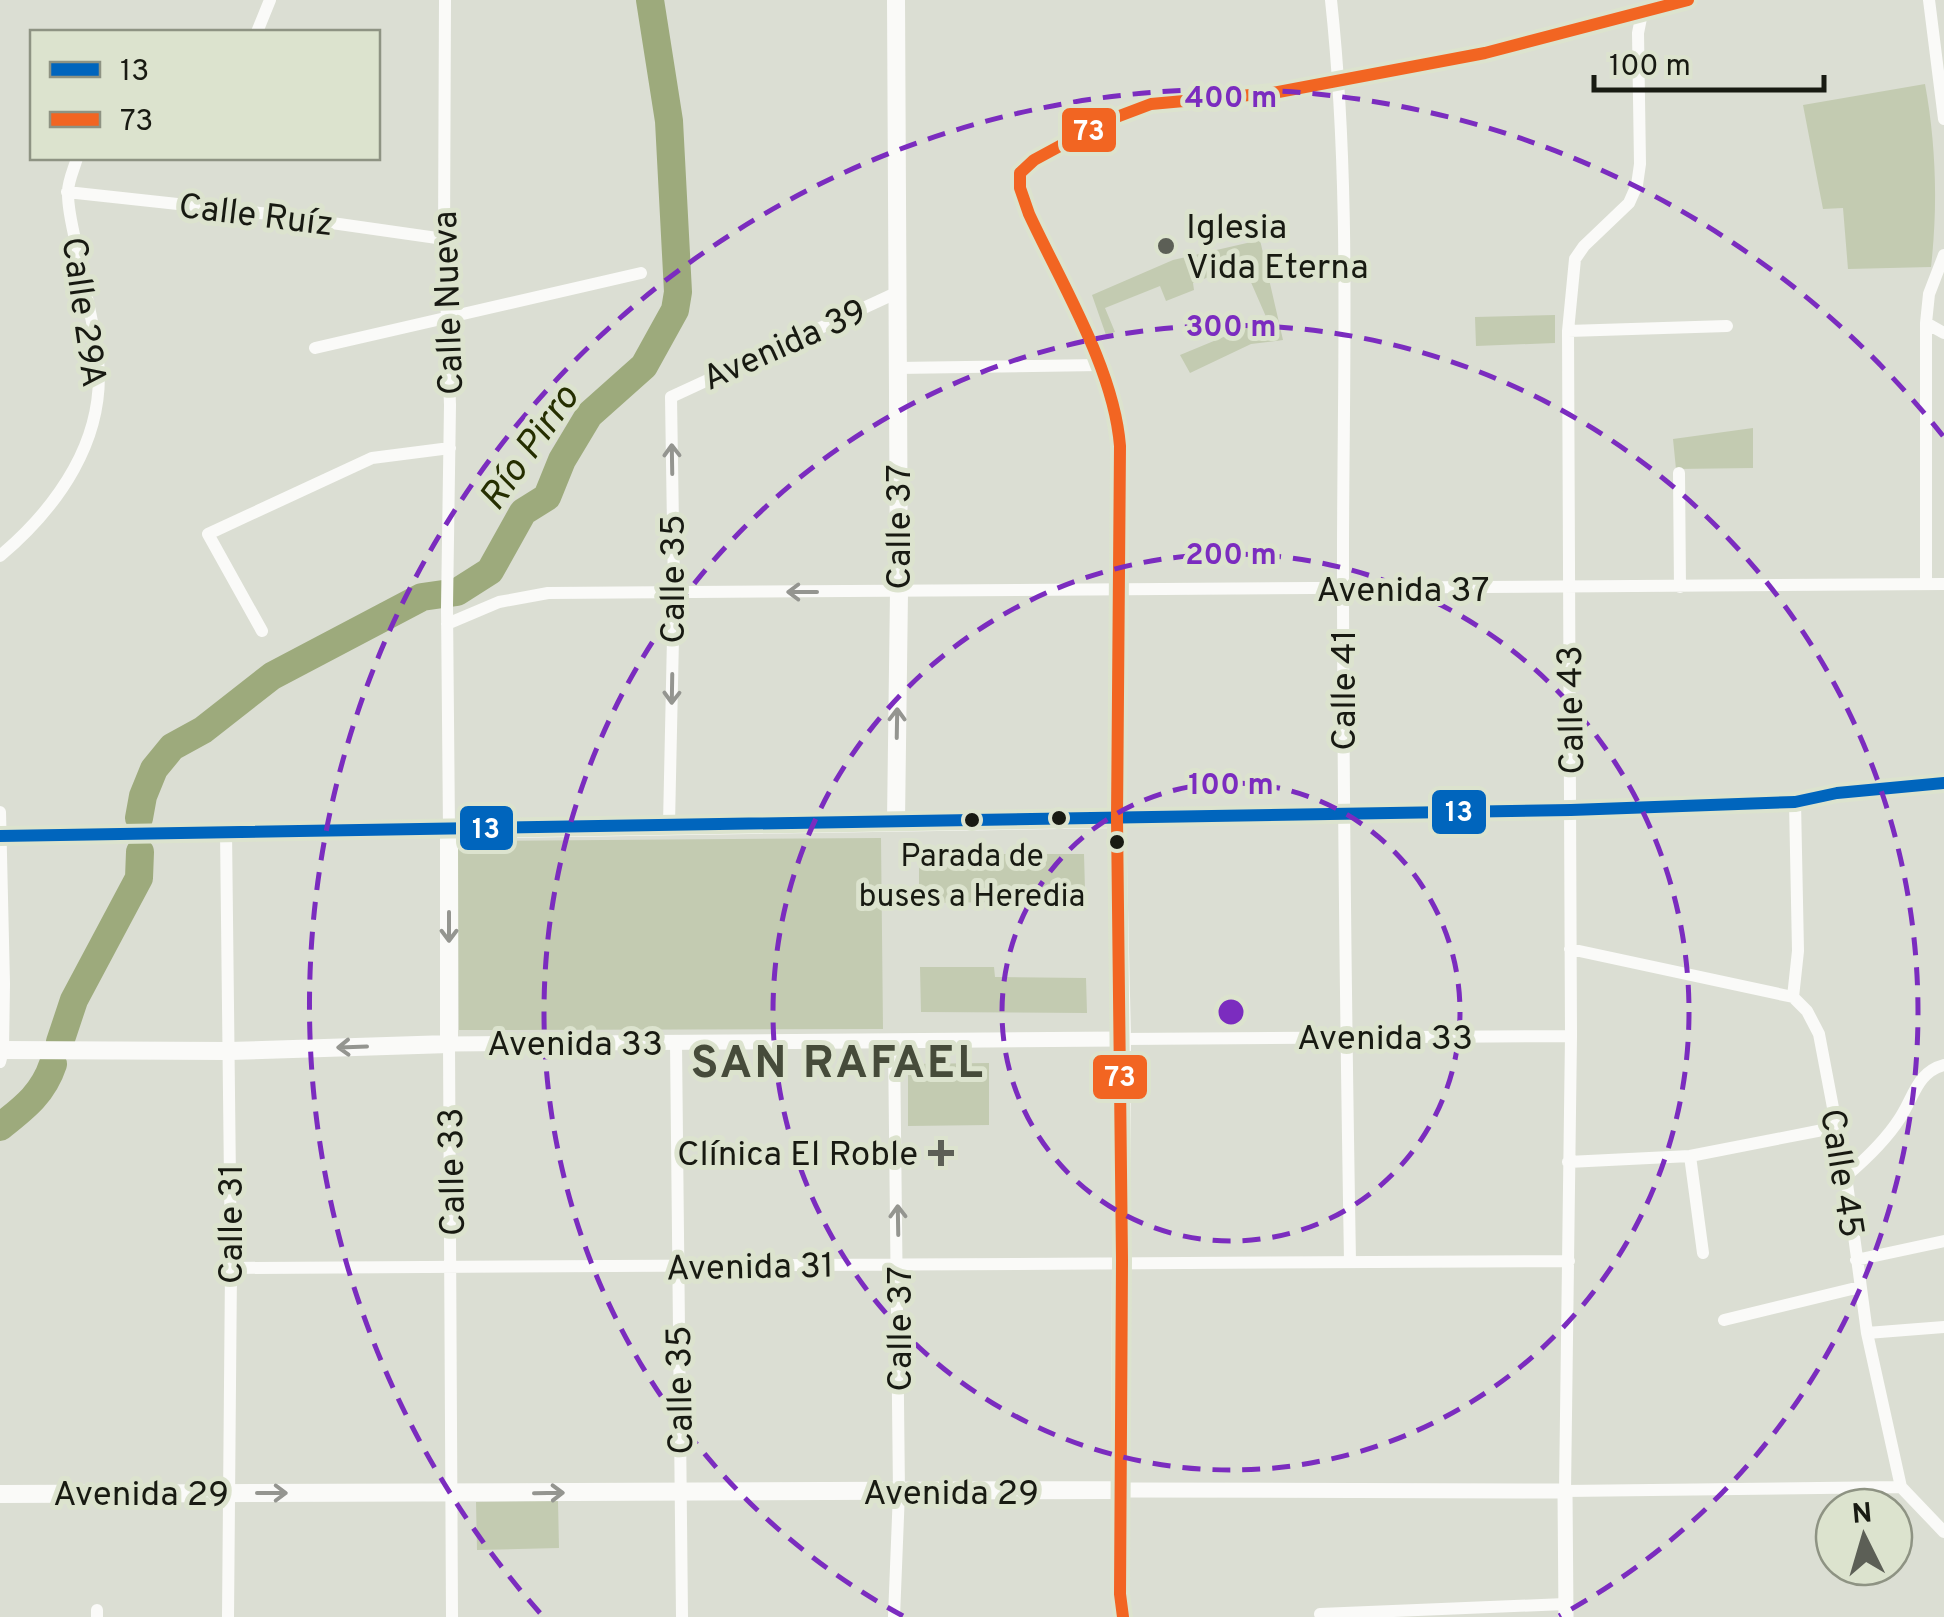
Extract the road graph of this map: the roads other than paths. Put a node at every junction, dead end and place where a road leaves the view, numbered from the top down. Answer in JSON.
{"nodes":[{"id":1,"x":270,"y":0,"type":"edge"},
{"id":2,"x":445,"y":0,"type":"edge"},
{"id":3,"x":896,"y":0,"type":"edge"},
{"id":4,"x":1331,"y":0,"type":"edge"},
{"id":5,"x":1688,"y":0,"type":"edge"},
{"id":6,"x":1929,"y":0,"type":"edge"},
{"id":7,"x":1642,"y":13,"type":"junction"},
{"id":8,"x":258,"y":30,"type":"edge"},
{"id":9,"x":1340,"y":80,"type":"junction"},
{"id":10,"x":1944,"y":119,"type":"edge"},
{"id":11,"x":76,"y":160,"type":"edge"},
{"id":12,"x":67,"y":192,"type":"junction"},
{"id":13,"x":444,"y":238,"type":"junction"},
{"id":14,"x":1944,"y":254,"type":"edge"},
{"id":15,"x":642,"y":273,"type":"dead end"},
{"id":16,"x":896,"y":293,"type":"junction"},
{"id":17,"x":447,"y":319,"type":"junction"},
{"id":18,"x":1926,"y":322,"type":"junction"},
{"id":19,"x":1726,"y":326,"type":"dead end"},
{"id":20,"x":1568,"y":330,"type":"junction"},
{"id":21,"x":1944,"y":333,"type":"edge"},
{"id":22,"x":316,"y":348,"type":"dead end"},
{"id":23,"x":1100,"y":365,"type":"junction"},
{"id":24,"x":897,"y":368,"type":"junction"},
{"id":25,"x":673,"y":394,"type":"joint"},
{"id":26,"x":450,"y":448,"type":"junction"},
{"id":27,"x":1679,"y":473,"type":"dead end"},
{"id":28,"x":0,"y":556,"type":"edge"},
{"id":29,"x":1926,"y":584,"type":"junction"},
{"id":30,"x":1944,"y":584,"type":"edge"},
{"id":31,"x":1680,"y":587,"type":"junction"},
{"id":32,"x":1343,"y":588,"type":"junction"},
{"id":33,"x":1568,"y":588,"type":"junction"},
{"id":34,"x":1122,"y":590,"type":"junction"},
{"id":35,"x":674,"y":592,"type":"junction"},
{"id":36,"x":899,"y":592,"type":"junction"},
{"id":37,"x":447,"y":607,"type":"joint"},
{"id":38,"x":447,"y":624,"type":"junction"},
{"id":39,"x":262,"y":631,"type":"dead end"},
{"id":40,"x":1944,"y":783,"type":"edge"},
{"id":41,"x":1795,"y":802,"type":"junction"},
{"id":42,"x":1571,"y":810,"type":"junction"},
{"id":43,"x":0,"y":812,"type":"edge"},
{"id":44,"x":1343,"y":814,"type":"junction"},
{"id":45,"x":1118,"y":819,"type":"junction"},
{"id":46,"x":896,"y":821,"type":"junction"},
{"id":47,"x":669,"y":824,"type":"junction"},
{"id":48,"x":449,"y":830,"type":"junction"},
{"id":49,"x":226,"y":831,"type":"junction"},
{"id":50,"x":1,"y":835,"type":"edge"},
{"id":51,"x":1570,"y":949,"type":"junction"},
{"id":52,"x":1793,"y":997,"type":"junction"},
{"id":53,"x":1571,"y":1036,"type":"junction"},
{"id":54,"x":1346,"y":1037,"type":"junction"},
{"id":55,"x":1122,"y":1040,"type":"junction"},
{"id":56,"x":894,"y":1041,"type":"junction"},
{"id":57,"x":676,"y":1042,"type":"junction"},
{"id":58,"x":450,"y":1044,"type":"junction"},
{"id":59,"x":229,"y":1051,"type":"junction"},
{"id":60,"x":1,"y":1054,"type":"edge"},
{"id":61,"x":1944,"y":1065,"type":"edge"},
{"id":62,"x":1838,"y":1126,"type":"junction"},
{"id":63,"x":1690,"y":1156,"type":"junction"},
{"id":64,"x":1568,"y":1162,"type":"junction"},
{"id":65,"x":1846,"y":1176,"type":"junction"},
{"id":66,"x":1944,"y":1241,"type":"edge"},
{"id":67,"x":1703,"y":1253,"type":"dead end"},
{"id":68,"x":1122,"y":1260,"type":"junction"},
{"id":69,"x":1856,"y":1260,"type":"junction"},
{"id":70,"x":1350,"y":1261,"type":"junction"},
{"id":71,"x":1568,"y":1261,"type":"junction"},
{"id":72,"x":899,"y":1264,"type":"junction"},
{"id":73,"x":677,"y":1267,"type":"junction"},
{"id":74,"x":230,"y":1268,"type":"junction"},
{"id":75,"x":452,"y":1268,"type":"junction"},
{"id":76,"x":1860,"y":1288,"type":"junction"},
{"id":77,"x":1724,"y":1320,"type":"dead end"},
{"id":78,"x":1944,"y":1327,"type":"edge"},
{"id":79,"x":1867,"y":1333,"type":"junction"},
{"id":80,"x":1901,"y":1486,"type":"junction"},
{"id":81,"x":1120,"y":1490,"type":"junction"},
{"id":82,"x":1565,"y":1491,"type":"junction"},
{"id":83,"x":681,"y":1492,"type":"junction"},
{"id":84,"x":899,"y":1492,"type":"junction"},
{"id":85,"x":230,"y":1493,"type":"junction"},
{"id":86,"x":0,"y":1494,"type":"edge"},
{"id":87,"x":452,"y":1494,"type":"junction"},
{"id":88,"x":1944,"y":1532,"type":"edge"},
{"id":89,"x":1566,"y":1611,"type":"edge"},
{"id":90,"x":1320,"y":1614,"type":"dead end"},
{"id":91,"x":228,"y":1617,"type":"edge"},
{"id":92,"x":452,"y":1617,"type":"edge"},
{"id":93,"x":682,"y":1617,"type":"edge"},
{"id":94,"x":894,"y":1617,"type":"edge"},
{"id":95,"x":1123,"y":1617,"type":"edge"}],
"edges":[{"from":1,"to":8,"type":"street"},
{"from":2,"to":13,"type":"street","name":"Calle Nueva"},
{"from":3,"to":16,"type":"main road","name":"Calle 37"},
{"from":4,"to":9,"type":"street","name":"Calle 41"},
{"from":5,"to":7,"type":"main road"},
{"from":6,"to":10,"type":"street"},
{"from":7,"to":9,"type":"main road"},
{"from":7,"to":20,"type":"street","name":"Calle 43"},
{"from":9,"to":23,"type":"main road"},
{"from":9,"to":32,"type":"street","name":"Calle 41"},
{"from":11,"to":12,"type":"street","name":"Calle 29A"},
{"from":12,"to":13,"type":"street","name":"Calle Ruíz"},
{"from":12,"to":28,"type":"street","name":"Calle 29A"},
{"from":13,"to":17,"type":"street","name":"Calle Nueva"},
{"from":14,"to":18,"type":"street"},
{"from":15,"to":17,"type":"street"},
{"from":16,"to":24,"type":"main road","name":"Calle 37"},
{"from":16,"to":25,"type":"street","name":"Avenida 39"},
{"from":17,"to":22,"type":"street"},
{"from":17,"to":26,"type":"street","name":"Calle Nueva"},
{"from":18,"to":21,"type":"street"},
{"from":18,"to":29,"type":"street"},
{"from":19,"to":20,"type":"street"},
{"from":20,"to":33,"type":"street","name":"Calle 43"},
{"from":23,"to":24,"type":"street","name":"Avenida 39"},
{"from":23,"to":34,"type":"main road"},
{"from":24,"to":36,"type":"main road","name":"Calle 37"},
{"from":35,"to":25,"type":"street","name":"Calle 35","one_way":true},
{"from":26,"to":37,"type":"street","name":"Calle Nueva"},
{"from":26,"to":39,"type":"street"},
{"from":27,"to":31,"type":"street"},
{"from":29,"to":30,"type":"street","name":"Avenida 37"},
{"from":29,"to":31,"type":"street","name":"Avenida 37"},
{"from":31,"to":33,"type":"street","name":"Avenida 37"},
{"from":32,"to":33,"type":"street","name":"Avenida 37"},
{"from":32,"to":34,"type":"street","name":"Avenida 37"},
{"from":32,"to":44,"type":"street","name":"Calle 41"},
{"from":33,"to":42,"type":"street","name":"Calle 43"},
{"from":34,"to":36,"type":"street","name":"Avenida 37"},
{"from":34,"to":45,"type":"main road"},
{"from":36,"to":35,"type":"street","name":"Avenida 37","one_way":true},
{"from":35,"to":38,"type":"street","name":"Avenida 37"},
{"from":35,"to":47,"type":"street","name":"Calle 35","one_way":true},
{"from":46,"to":36,"type":"main road","name":"Calle 37","one_way":true},
{"from":37,"to":38,"type":"street","name":"Calle 33"},
{"from":38,"to":48,"type":"street","name":"Calle 33"},
{"from":40,"to":41,"type":"street"},
{"from":41,"to":42,"type":"street"},
{"from":41,"to":52,"type":"street"},
{"from":42,"to":44,"type":"street"},
{"from":42,"to":51,"type":"street","name":"Calle 43"},
{"from":43,"to":50,"type":"street"},
{"from":44,"to":45,"type":"street"},
{"from":44,"to":54,"type":"street","name":"Calle 41"},
{"from":45,"to":46,"type":"main road"},
{"from":45,"to":55,"type":"main road"},
{"from":46,"to":47,"type":"main road"},
{"from":47,"to":48,"type":"main road"},
{"from":48,"to":49,"type":"street"},
{"from":48,"to":58,"type":"main road","name":"Calle 33","one_way":true},
{"from":49,"to":50,"type":"street"},
{"from":49,"to":59,"type":"street","name":"Calle 31"},
{"from":50,"to":60,"type":"street"},
{"from":51,"to":52,"type":"street"},
{"from":51,"to":53,"type":"street","name":"Calle 43"},
{"from":52,"to":62,"type":"street","name":"Calle 45"},
{"from":53,"to":54,"type":"street","name":"Avenida 33"},
{"from":53,"to":64,"type":"street","name":"Calle 43"},
{"from":54,"to":55,"type":"street","name":"Avenida 33"},
{"from":54,"to":70,"type":"street","name":"Calle 41"},
{"from":55,"to":56,"type":"street","name":"Avenida 33"},
{"from":55,"to":68,"type":"main road"},
{"from":56,"to":57,"type":"street","name":"Avenida 33"},
{"from":72,"to":56,"type":"street","name":"Calle 37","one_way":true},
{"from":57,"to":58,"type":"street","name":"Avenida 33"},
{"from":57,"to":73,"type":"street","name":"Calle 35"},
{"from":58,"to":59,"type":"main road","name":"Avenida 33","one_way":true},
{"from":58,"to":75,"type":"street","name":"Calle 33"},
{"from":59,"to":60,"type":"main road","name":"Avenida 33"},
{"from":59,"to":74,"type":"street","name":"Calle 31"},
{"from":61,"to":65,"type":"street"},
{"from":62,"to":63,"type":"street"},
{"from":62,"to":65,"type":"street","name":"Calle 45"},
{"from":63,"to":64,"type":"street"},
{"from":63,"to":67,"type":"street"},
{"from":64,"to":71,"type":"street","name":"Calle 43"},
{"from":65,"to":69,"type":"street","name":"Calle 45"},
{"from":66,"to":69,"type":"street"},
{"from":68,"to":70,"type":"street","name":"Avenida 31"},
{"from":68,"to":72,"type":"street","name":"Avenida 31"},
{"from":68,"to":81,"type":"main road"},
{"from":69,"to":76,"type":"street","name":"Calle 45"},
{"from":70,"to":71,"type":"street","name":"Avenida 31"},
{"from":71,"to":82,"type":"street","name":"Calle 43"},
{"from":72,"to":73,"type":"street","name":"Avenida 31"},
{"from":72,"to":84,"type":"street","name":"Calle 37"},
{"from":73,"to":75,"type":"street","name":"Avenida 31"},
{"from":73,"to":83,"type":"street","name":"Calle 35"},
{"from":74,"to":75,"type":"street","name":"Avenida 31"},
{"from":74,"to":85,"type":"street","name":"Calle 31"},
{"from":75,"to":87,"type":"street","name":"Calle 33"},
{"from":76,"to":77,"type":"street"},
{"from":76,"to":79,"type":"street","name":"Calle 45"},
{"from":78,"to":79,"type":"street"},
{"from":79,"to":80,"type":"street","name":"Calle 45"},
{"from":80,"to":82,"type":"street","name":"Avenida 29"},
{"from":80,"to":88,"type":"street"},
{"from":81,"to":82,"type":"street","name":"Avenida 29"},
{"from":81,"to":84,"type":"main road","name":"Avenida 29"},
{"from":81,"to":95,"type":"street"},
{"from":82,"to":89,"type":"street"},
{"from":83,"to":84,"type":"main road","name":"Avenida 29"},
{"from":87,"to":83,"type":"main road","name":"Avenida 29","one_way":true},
{"from":83,"to":93,"type":"street","name":"Calle 35"},
{"from":84,"to":94,"type":"street","name":"Calle 37"},
{"from":85,"to":86,"type":"main road","name":"Avenida 29"},
{"from":85,"to":87,"type":"main road","name":"Avenida 29","one_way":true},
{"from":85,"to":91,"type":"street","name":"Calle 31"},
{"from":87,"to":92,"type":"street","name":"Calle 33"},
{"from":89,"to":90,"type":"street"}]}
